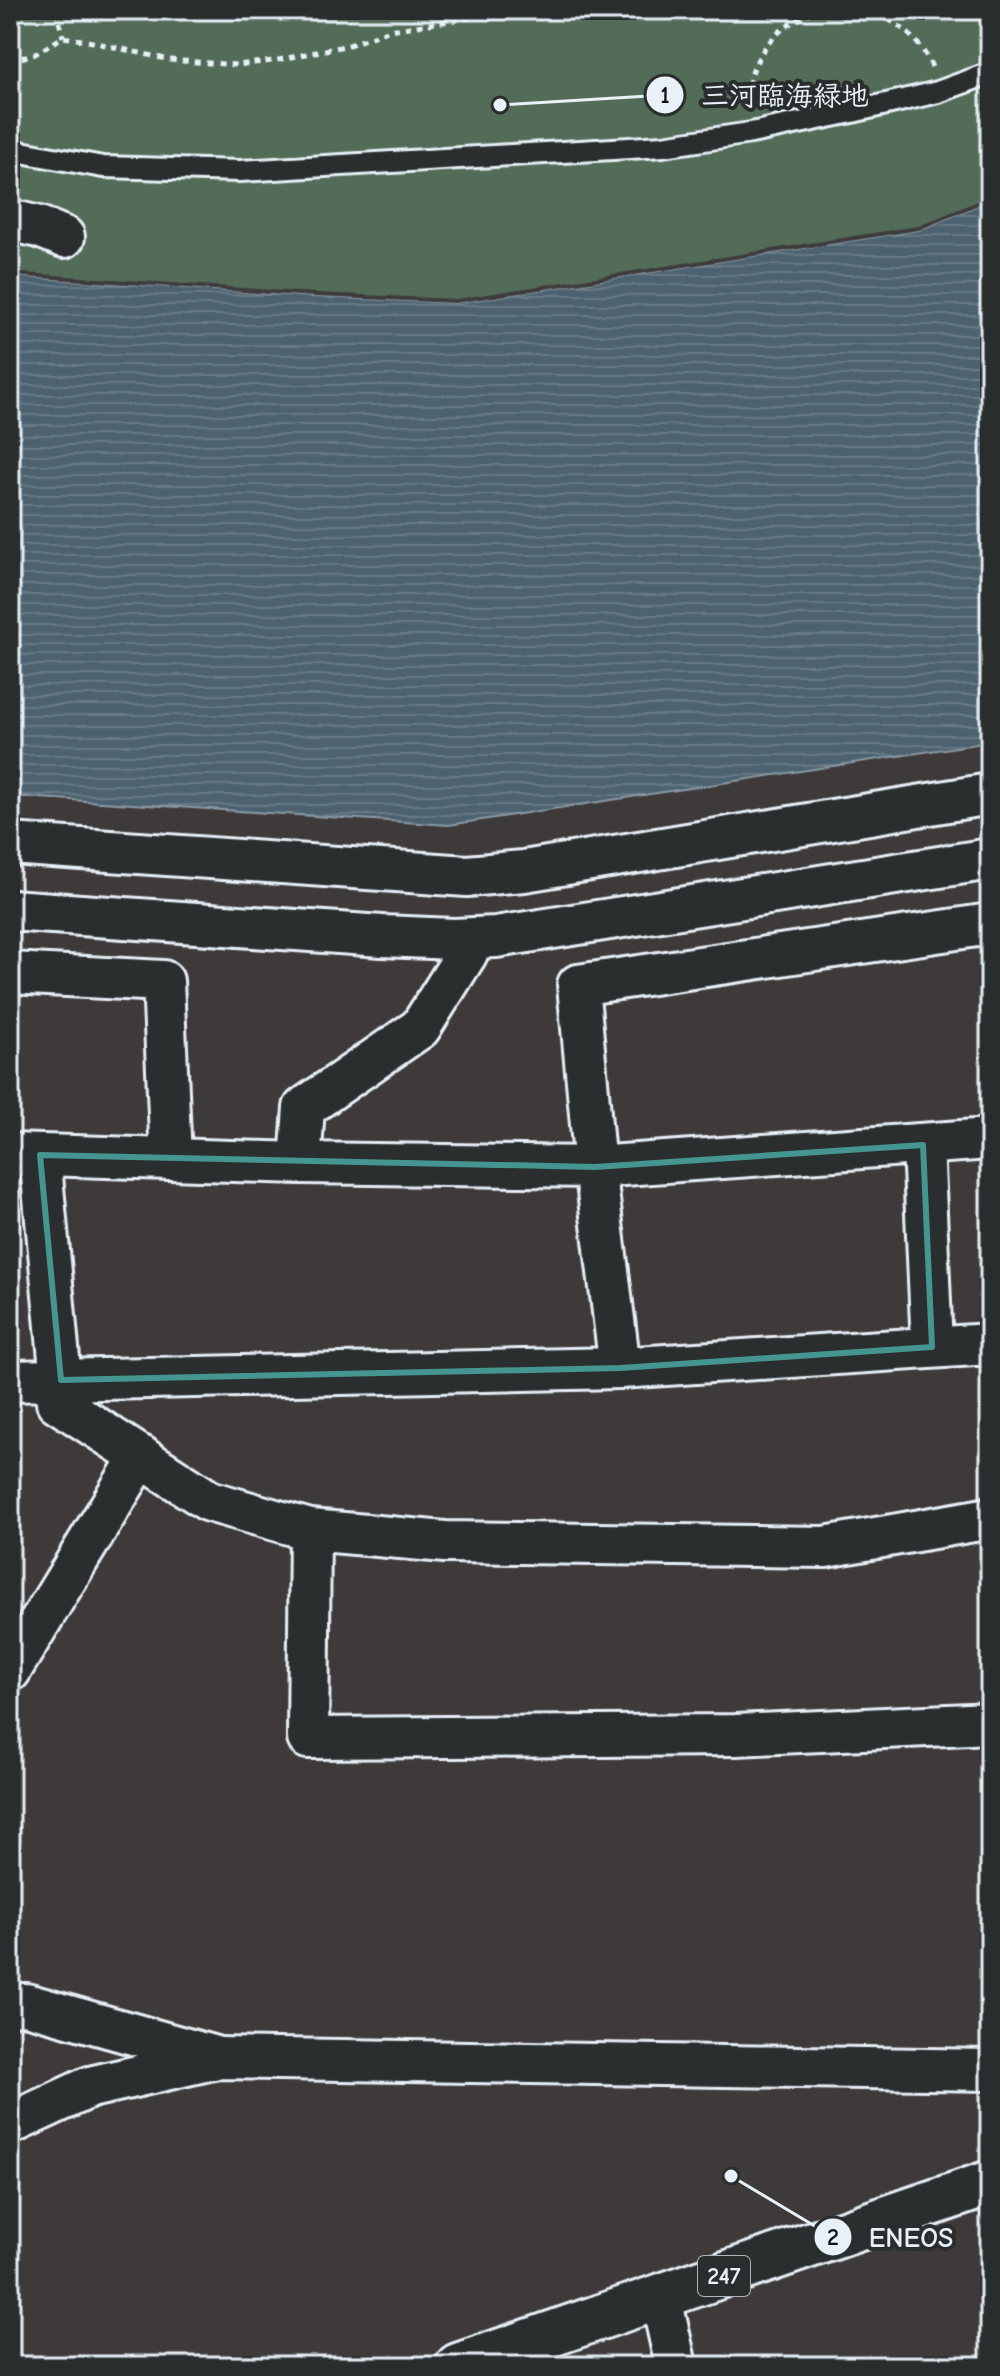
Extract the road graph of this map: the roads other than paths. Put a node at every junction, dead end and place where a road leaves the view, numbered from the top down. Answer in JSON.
{"nodes":[{"id":1,"x":990,"y":73,"type":"edge"},
{"id":2,"x":10,"y":150,"type":"edge"},
{"id":3,"x":10,"y":220,"type":"edge"},
{"id":4,"x":64,"y":237,"type":"dead end"},
{"id":5,"x":990,"y":794,"type":"edge"},
{"id":6,"x":10,"y":844,"type":"edge"},
{"id":7,"x":990,"y":859,"type":"edge"},
{"id":8,"x":10,"y":910,"type":"edge"},
{"id":9,"x":990,"y":924,"type":"edge"},
{"id":10,"x":464,"y":939,"type":"junction"},
{"id":11,"x":10,"y":973,"type":"edge"},
{"id":12,"x":990,"y":1139,"type":"edge"},
{"id":13,"x":923,"y":1145,"type":"junction"},
{"id":14,"x":25,"y":1154,"type":"edge"},
{"id":15,"x":171,"y":1159,"type":"junction"},
{"id":16,"x":300,"y":1163,"type":"junction"},
{"id":17,"x":595,"y":1167,"type":"junction"},
{"id":18,"x":990,"y":1344,"type":"edge"},
{"id":19,"x":932,"y":1347,"type":"junction"},
{"id":20,"x":620,"y":1368,"type":"junction"},
{"id":21,"x":61,"y":1380,"type":"junction"},
{"id":22,"x":10,"y":1381,"type":"edge"},
{"id":23,"x":141,"y":1456,"type":"junction"},
{"id":24,"x":990,"y":1518,"type":"edge"},
{"id":25,"x":310,"y":1530,"type":"junction"},
{"id":26,"x":10,"y":1671,"type":"edge"},
{"id":27,"x":990,"y":1723,"type":"edge"},
{"id":28,"x":10,"y":2005,"type":"edge"},
{"id":29,"x":217,"y":2058,"type":"junction"},
{"id":30,"x":990,"y":2070,"type":"edge"},
{"id":31,"x":10,"y":2124,"type":"edge"},
{"id":32,"x":990,"y":2183,"type":"edge"},
{"id":33,"x":661,"y":2298,"type":"junction"},
{"id":34,"x":458,"y":2366,"type":"edge"},
{"id":35,"x":676,"y":2366,"type":"edge"}],
"edges":[{"from":1,"to":2,"type":"lane"},
{"from":3,"to":4,"type":"street"},
{"from":5,"to":6,"type":"street"},
{"from":7,"to":10,"type":"street"},
{"from":8,"to":10,"type":"street"},
{"from":9,"to":17,"type":"street"},
{"from":10,"to":16,"type":"street"},
{"from":11,"to":15,"type":"street"},
{"from":12,"to":13,"type":"street"},
{"from":13,"to":17,"type":"street"},
{"from":13,"to":19,"type":"street"},
{"from":14,"to":15,"type":"street"},
{"from":14,"to":21,"type":"street"},
{"from":15,"to":16,"type":"street"},
{"from":16,"to":17,"type":"street"},
{"from":17,"to":20,"type":"street"},
{"from":18,"to":19,"type":"street"},
{"from":19,"to":20,"type":"street"},
{"from":20,"to":21,"type":"street"},
{"from":21,"to":22,"type":"street"},
{"from":21,"to":23,"type":"street"},
{"from":23,"to":25,"type":"street"},
{"from":23,"to":26,"type":"street"},
{"from":24,"to":25,"type":"street"},
{"from":25,"to":27,"type":"street"},
{"from":28,"to":29,"type":"street"},
{"from":29,"to":30,"type":"street"},
{"from":29,"to":31,"type":"street"},
{"from":32,"to":33,"type":"highway","number":"247"},
{"from":33,"to":34,"type":"highway","number":"247"},
{"from":33,"to":35,"type":"street"}]}
